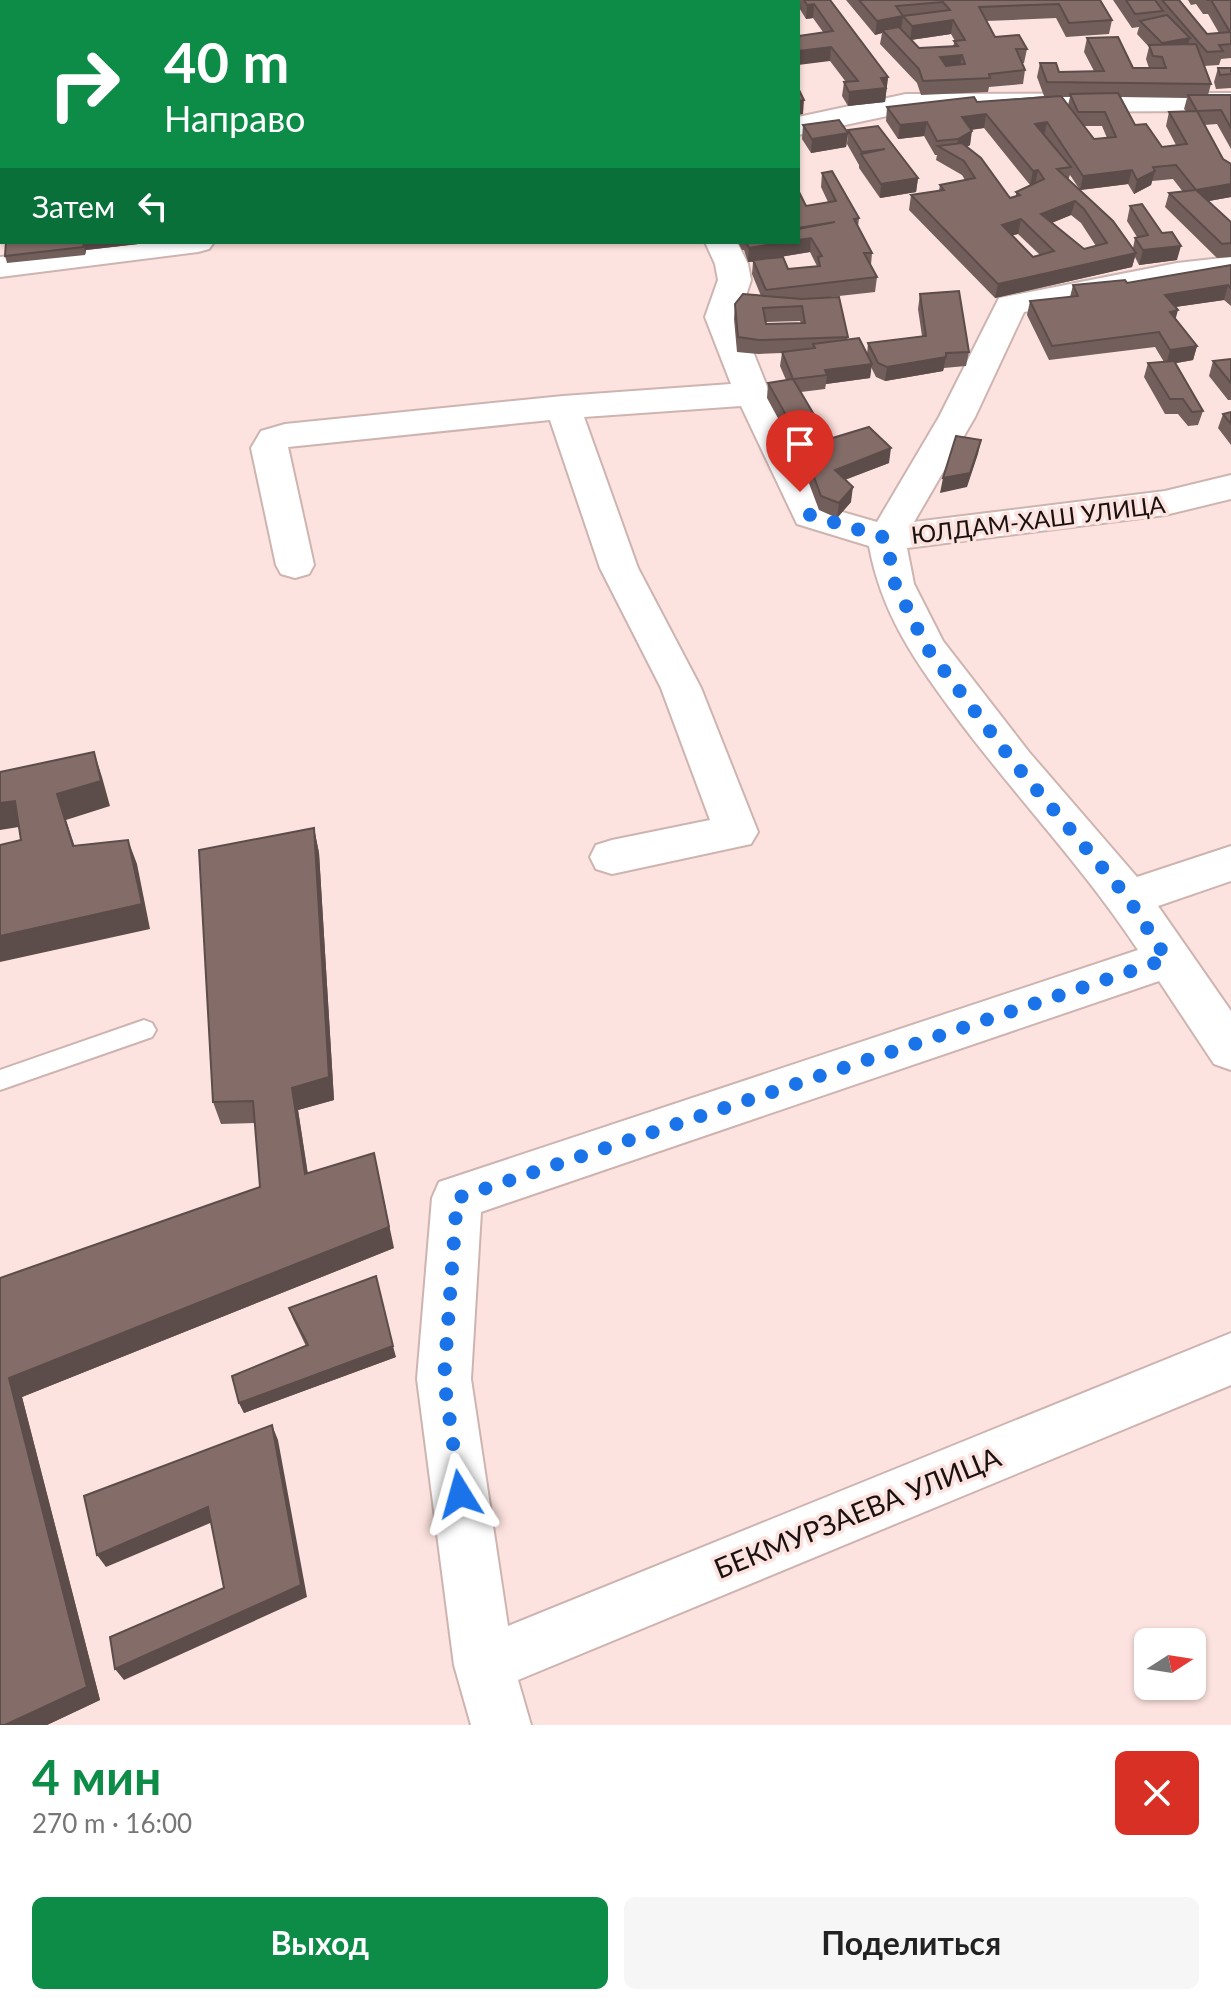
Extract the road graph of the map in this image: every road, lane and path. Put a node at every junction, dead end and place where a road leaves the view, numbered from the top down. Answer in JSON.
{"nodes":[{"id":1,"x":1231,"y":102,"type":"edge"},
{"id":2,"x":800,"y":125,"type":"edge"},
{"id":3,"x":182,"y":244,"type":"edge"},
{"id":4,"x":722,"y":244,"type":"edge"},
{"id":5,"x":0,"y":267,"type":"edge"},
{"id":6,"x":1231,"y":267,"type":"edge"},
{"id":7,"x":752,"y":394,"type":"junction"},
{"id":8,"x":563,"y":407,"type":"junction"},
{"id":9,"x":1231,"y":487,"type":"edge"},
{"id":10,"x":886,"y":538,"type":"junction"},
{"id":11,"x":295,"y":565,"type":"dead end"},
{"id":12,"x":612,"y":857,"type":"dead end"},
{"id":13,"x":1231,"y":863,"type":"edge"},
{"id":14,"x":1128,"y":898,"type":"junction"},
{"id":15,"x":1167,"y":959,"type":"junction"},
{"id":16,"x":144,"y":1030,"type":"dead end"},
{"id":17,"x":1231,"y":1050,"type":"edge"},
{"id":18,"x":0,"y":1080,"type":"edge"},
{"id":19,"x":1231,"y":1359,"type":"edge"},
{"id":20,"x":484,"y":1665,"type":"junction"},
{"id":21,"x":501,"y":1725,"type":"edge"}],
"edges":[{"from":1,"to":2,"type":"street"},
{"from":3,"to":5,"type":"street"},
{"from":4,"to":7,"type":"street","name":"ЮЛДАМ-ХАШ УЛИЦА"},
{"from":6,"to":10,"type":"street"},
{"from":7,"to":8,"type":"street"},
{"from":7,"to":10,"type":"street","name":"ЮЛДАМ-ХАШ УЛИЦА"},
{"from":8,"to":11,"type":"street"},
{"from":8,"to":12,"type":"street"},
{"from":9,"to":10,"type":"street","name":"ЮЛДАМ-ХАШ УЛИЦА"},
{"from":10,"to":14,"type":"street"},
{"from":13,"to":14,"type":"street"},
{"from":14,"to":15,"type":"street"},
{"from":15,"to":17,"type":"street"},
{"from":15,"to":20,"type":"street"},
{"from":16,"to":18,"type":"lane"},
{"from":19,"to":20,"type":"street","name":"БЕКМУРЗАЕВА УЛИЦА"},
{"from":20,"to":21,"type":"street"}]}
